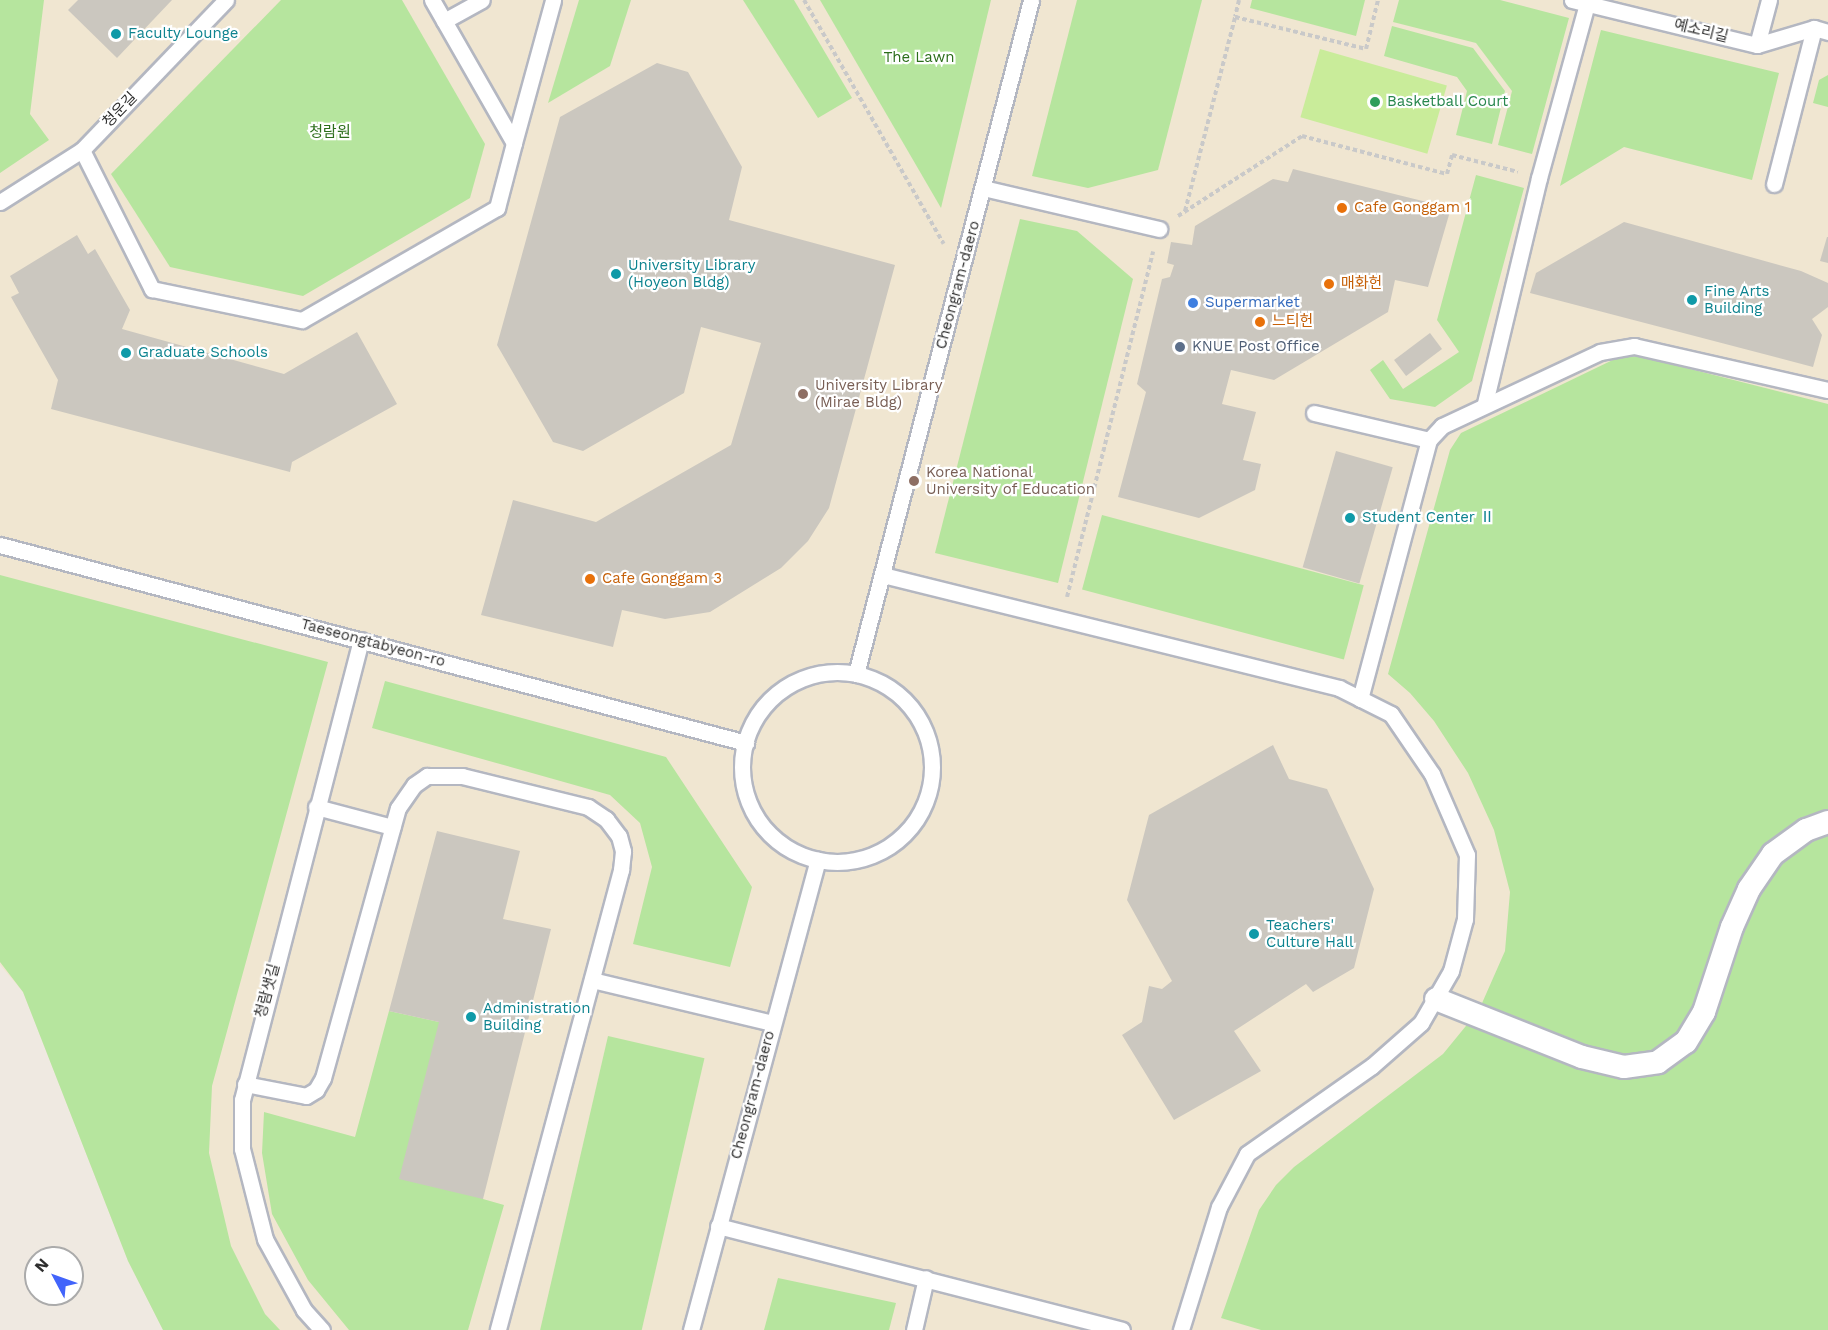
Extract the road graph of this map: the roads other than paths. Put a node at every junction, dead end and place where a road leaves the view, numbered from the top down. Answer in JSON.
{"nodes":[{"id":1,"x":226,"y":0,"type":"edge"},
{"id":2,"x":432,"y":0,"type":"edge"},
{"id":3,"x":482,"y":0,"type":"edge"},
{"id":4,"x":553,"y":0,"type":"edge"},
{"id":5,"x":1031,"y":0,"type":"edge"},
{"id":6,"x":1769,"y":0,"type":"edge"},
{"id":7,"x":1585,"y":1,"type":"edge"},
{"id":8,"x":444,"y":21,"type":"junction"},
{"id":9,"x":1821,"y":30,"type":"edge"},
{"id":10,"x":1757,"y":45,"type":"junction"},
{"id":11,"x":514,"y":143,"type":"junction"},
{"id":12,"x":82,"y":150,"type":"junction"},
{"id":13,"x":1773,"y":184,"type":"dead end"},
{"id":14,"x":983,"y":188,"type":"junction"},
{"id":15,"x":0,"y":202,"type":"edge"},
{"id":16,"x":1159,"y":229,"type":"road end"},
{"id":17,"x":1828,"y":390,"type":"edge"},
{"id":18,"x":1485,"y":404,"type":"junction"},
{"id":19,"x":1314,"y":413,"type":"dead end"},
{"id":20,"x":1429,"y":440,"type":"junction"},
{"id":21,"x":0,"y":545,"type":"edge"},
{"id":22,"x":883,"y":574,"type":"junction"},
{"id":23,"x":361,"y":640,"type":"junction"},
{"id":24,"x":856,"y":674,"type":"junction"},
{"id":25,"x":1360,"y":699,"type":"junction"},
{"id":26,"x":746,"y":743,"type":"junction"},
{"id":27,"x":316,"y":807,"type":"junction"},
{"id":28,"x":1828,"y":822,"type":"edge"},
{"id":29,"x":392,"y":826,"type":"junction"},
{"id":30,"x":818,"y":860,"type":"junction"},
{"id":31,"x":592,"y":980,"type":"junction"},
{"id":32,"x":1436,"y":999,"type":"junction"},
{"id":33,"x":773,"y":1023,"type":"junction"},
{"id":34,"x":245,"y":1084,"type":"junction"},
{"id":35,"x":718,"y":1226,"type":"junction"},
{"id":36,"x":926,"y":1278,"type":"junction"},
{"id":37,"x":322,"y":1330,"type":"edge"},
{"id":38,"x":498,"y":1330,"type":"edge"},
{"id":39,"x":691,"y":1330,"type":"edge"},
{"id":40,"x":914,"y":1330,"type":"edge"},
{"id":41,"x":1122,"y":1330,"type":"edge"},
{"id":42,"x":1181,"y":1330,"type":"edge"}],
"edges":[{"from":1,"to":12,"type":"lane","name":"청운길"},
{"from":2,"to":8,"type":"lane"},
{"from":3,"to":8,"type":"lane"},
{"from":4,"to":11,"type":"lane"},
{"from":5,"to":14,"type":"lane","name":"Cheongram-daero"},
{"from":6,"to":10,"type":"lane"},
{"from":7,"to":10,"type":"lane","name":"예소리길"},
{"from":7,"to":18,"type":"lane"},
{"from":8,"to":11,"type":"lane"},
{"from":9,"to":10,"type":"lane"},
{"from":9,"to":13,"type":"lane"},
{"from":11,"to":12,"type":"lane"},
{"from":12,"to":15,"type":"lane","name":"청운길"},
{"from":14,"to":16,"type":"lane"},
{"from":14,"to":22,"type":"lane","name":"Cheongram-daero"},
{"from":17,"to":18,"type":"lane"},
{"from":18,"to":20,"type":"lane"},
{"from":19,"to":20,"type":"lane"},
{"from":20,"to":25,"type":"lane"},
{"from":21,"to":23,"type":"lane","name":"Taeseongtabyeon-ro"},
{"from":22,"to":24,"type":"lane","name":"Cheongram-daero"},
{"from":22,"to":25,"type":"lane"},
{"from":23,"to":26,"type":"lane","name":"Taeseongtabyeon-ro"},
{"from":23,"to":27,"type":"lane","name":"청람샛길"},
{"from":24,"to":26,"type":"lane"},
{"from":24,"to":30,"type":"lane"},
{"from":25,"to":32,"type":"lane"},
{"from":26,"to":30,"type":"lane"},
{"from":27,"to":29,"type":"lane"},
{"from":27,"to":34,"type":"lane","name":"청람샛길"},
{"from":28,"to":32,"type":"street"},
{"from":29,"to":31,"type":"lane"},
{"from":29,"to":34,"type":"lane"},
{"from":30,"to":33,"type":"lane","name":"Cheongram-daero"},
{"from":31,"to":33,"type":"lane"},
{"from":31,"to":38,"type":"lane"},
{"from":32,"to":42,"type":"lane"},
{"from":33,"to":35,"type":"lane","name":"Cheongram-daero"},
{"from":34,"to":37,"type":"lane","name":"청람샛길"},
{"from":35,"to":36,"type":"lane"},
{"from":35,"to":39,"type":"lane","name":"Cheongram-daero"},
{"from":36,"to":40,"type":"lane"},
{"from":36,"to":41,"type":"lane"}]}
